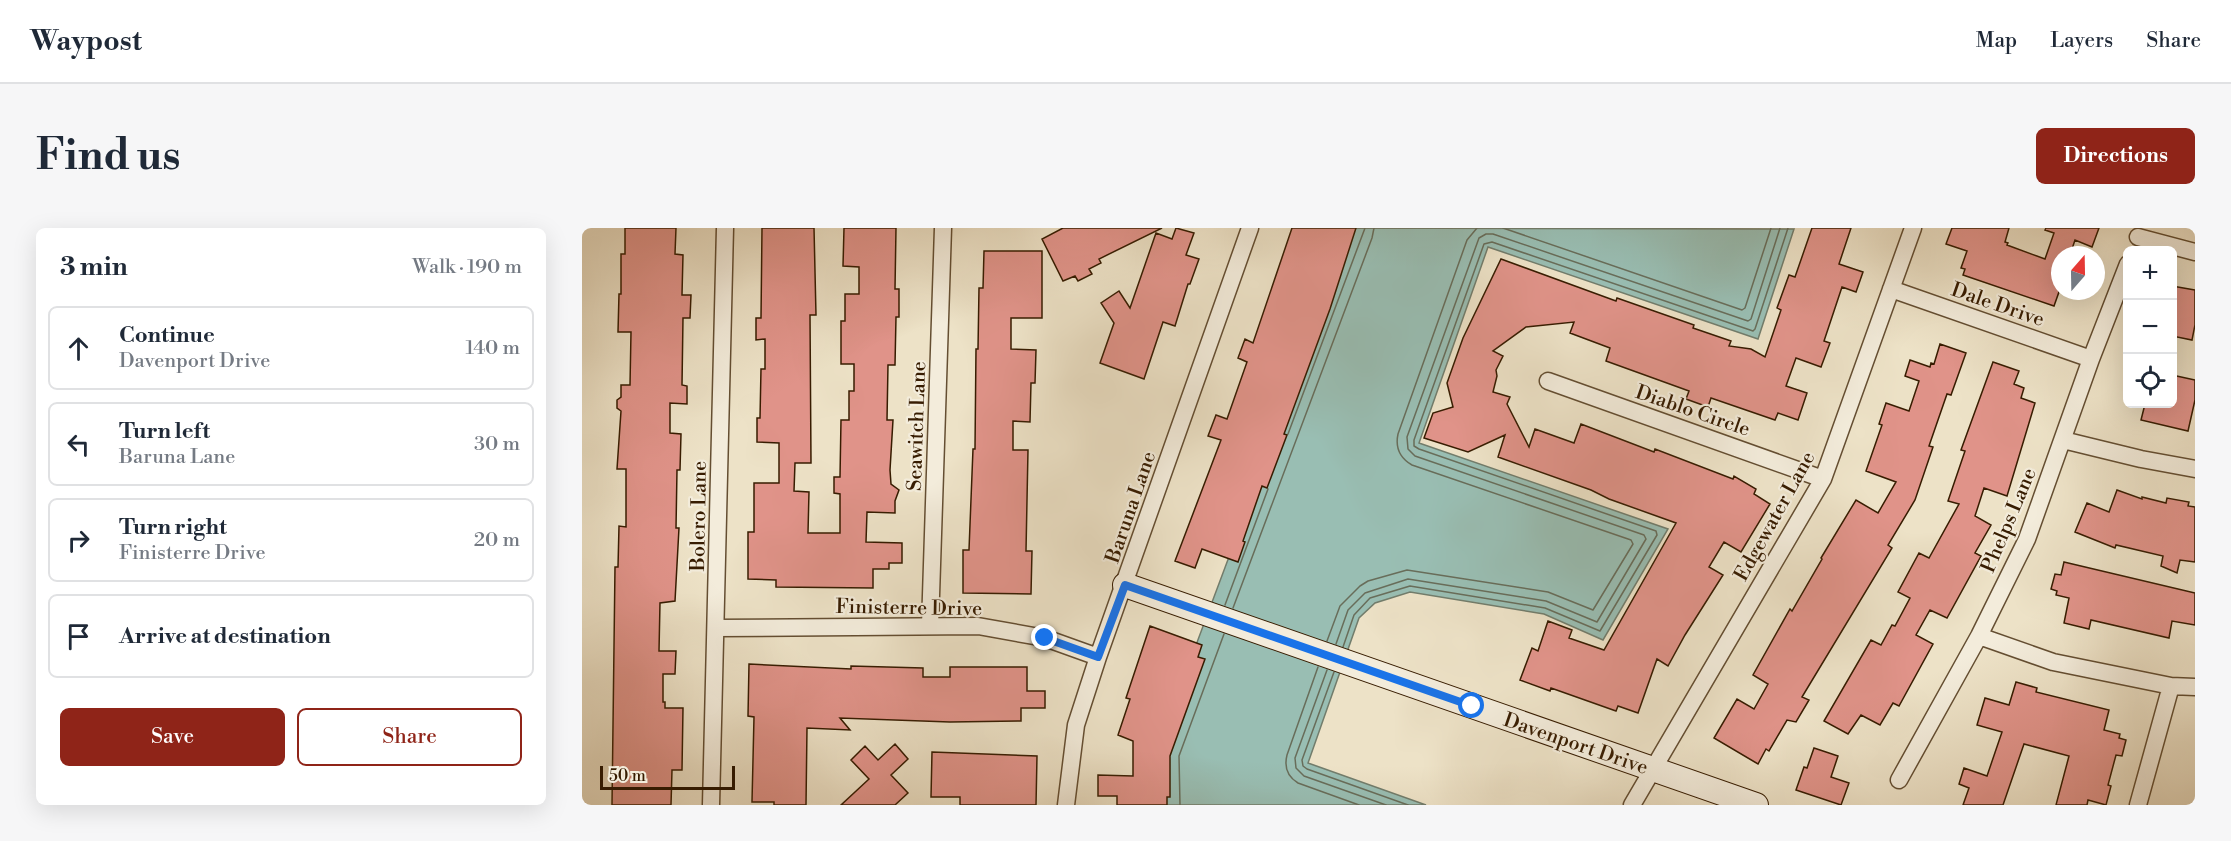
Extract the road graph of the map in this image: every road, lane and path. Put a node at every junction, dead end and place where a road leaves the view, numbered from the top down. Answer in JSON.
{"nodes":[{"id":1,"x":725,"y":228,"type":"edge"},
{"id":2,"x":943,"y":228,"type":"edge"},
{"id":3,"x":1250,"y":228,"type":"edge"},
{"id":4,"x":1914,"y":228,"type":"edge"},
{"id":5,"x":2137,"y":239,"type":"edge"},
{"id":6,"x":2195,"y":252,"type":"edge"},
{"id":7,"x":2123,"y":275,"type":"edge"},
{"id":8,"x":1891,"y":289,"type":"junction"},
{"id":9,"x":2091,"y":359,"type":"junction"},
{"id":10,"x":1548,"y":381,"type":"dead end"},
{"id":11,"x":2063,"y":440,"type":"junction"},
{"id":12,"x":2195,"y":469,"type":"edge"},
{"id":13,"x":1823,"y":479,"type":"junction"},
{"id":14,"x":1125,"y":585,"type":"junction"},
{"id":15,"x":930,"y":626,"type":"junction"},
{"id":16,"x":716,"y":628,"type":"junction"},
{"id":17,"x":1979,"y":636,"type":"junction"},
{"id":18,"x":1098,"y":657,"type":"junction"},
{"id":19,"x":2171,"y":686,"type":"junction"},
{"id":20,"x":2195,"y":687,"type":"edge"},
{"id":21,"x":1653,"y":770,"type":"junction"},
{"id":22,"x":1899,"y":780,"type":"dead end"},
{"id":23,"x":711,"y":805,"type":"edge"},
{"id":24,"x":1066,"y":805,"type":"edge"},
{"id":25,"x":1632,"y":805,"type":"edge"},
{"id":26,"x":1756,"y":805,"type":"edge"},
{"id":27,"x":2138,"y":805,"type":"edge"}],
"edges":[{"from":1,"to":16,"type":"street","name":"Bolero Lane"},
{"from":2,"to":15,"type":"street","name":"Seawitch Lane"},
{"from":3,"to":14,"type":"street","name":"Baruna Lane"},
{"from":4,"to":8,"type":"street","name":"Edgewater Lane"},
{"from":5,"to":6,"type":"street"},
{"from":7,"to":9,"type":"street","name":"Phelps Lane"},
{"from":8,"to":9,"type":"street","name":"Dale Drive"},
{"from":8,"to":13,"type":"street","name":"Edgewater Lane"},
{"from":9,"to":11,"type":"street","name":"Phelps Lane"},
{"from":10,"to":13,"type":"street","name":"Diablo Circle"},
{"from":11,"to":12,"type":"street"},
{"from":11,"to":17,"type":"street","name":"Phelps Lane"},
{"from":13,"to":21,"type":"street","name":"Edgewater Lane"},
{"from":14,"to":18,"type":"street","name":"Baruna Lane"},
{"from":14,"to":21,"type":"street","name":"Davenport Drive"},
{"from":15,"to":16,"type":"street","name":"Finisterre Drive"},
{"from":15,"to":18,"type":"street","name":"Finisterre Drive"},
{"from":16,"to":23,"type":"street","name":"Bolero Lane"},
{"from":17,"to":19,"type":"street"},
{"from":17,"to":22,"type":"street","name":"Phelps Lane"},
{"from":18,"to":24,"type":"street","name":"Baruna Lane"},
{"from":19,"to":20,"type":"street"},
{"from":19,"to":27,"type":"street"},
{"from":21,"to":25,"type":"street","name":"Edgewater Lane"},
{"from":21,"to":26,"type":"street","name":"Davenport Drive"}]}
